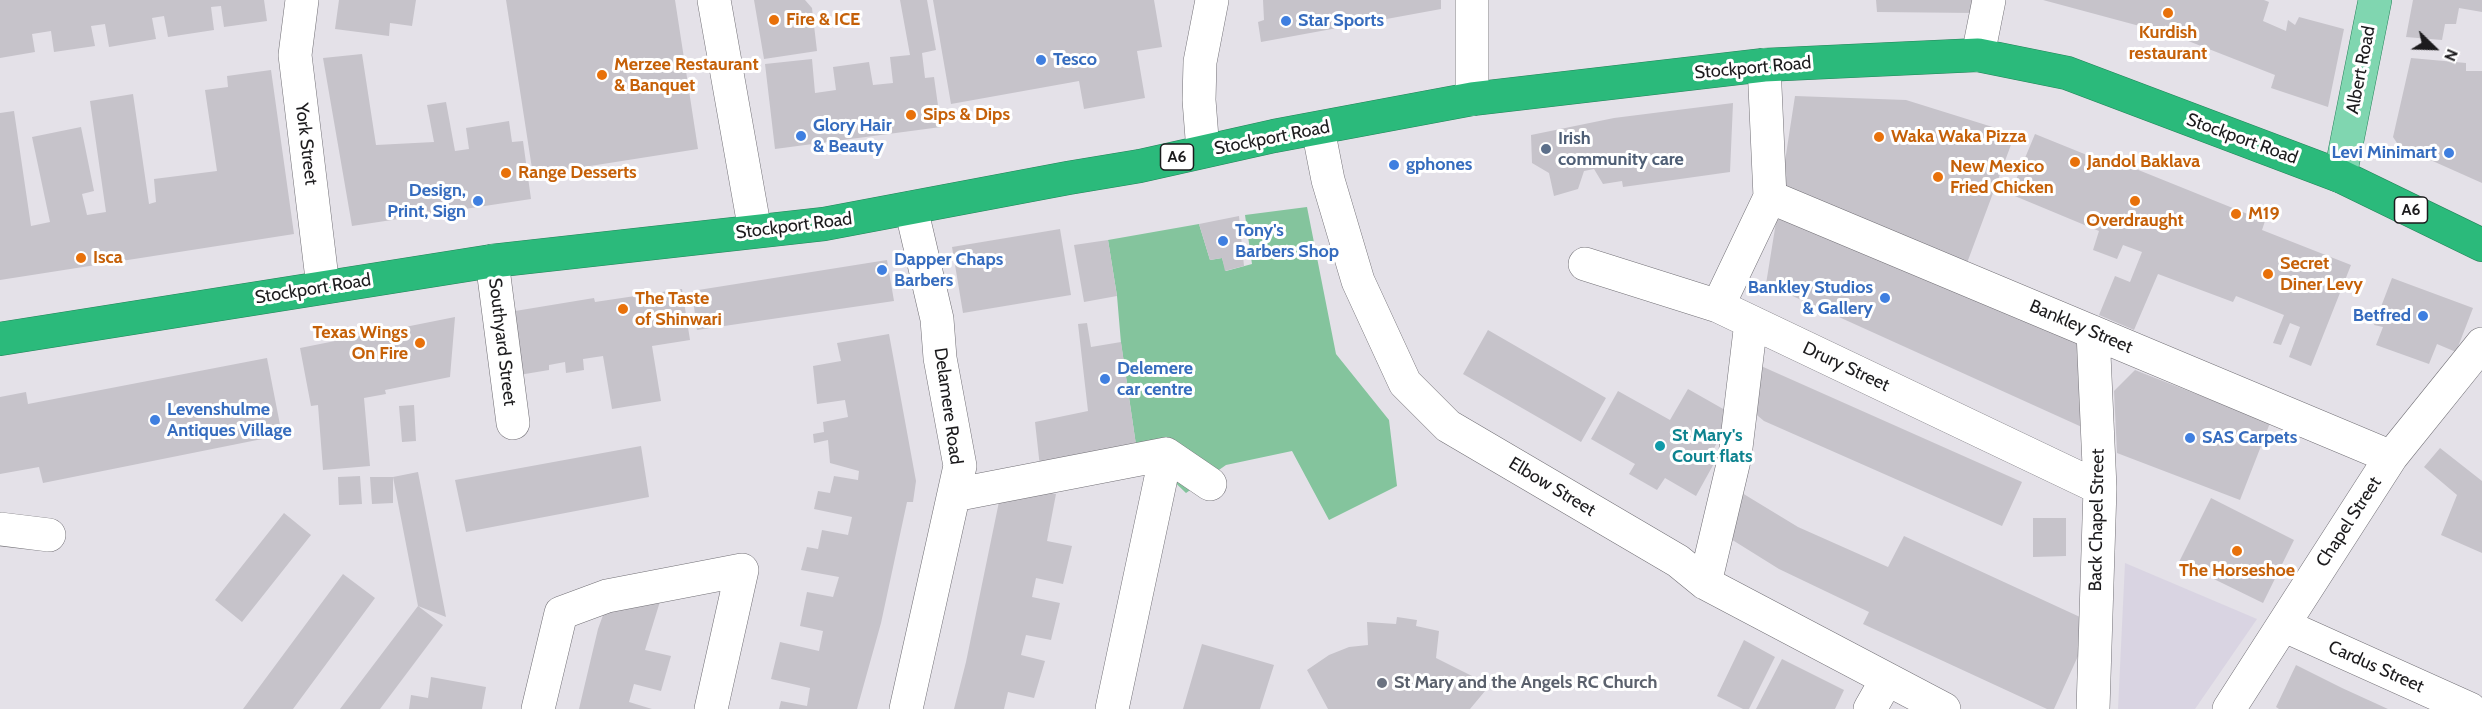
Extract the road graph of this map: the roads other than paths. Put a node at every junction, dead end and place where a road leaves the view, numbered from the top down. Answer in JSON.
{"nodes":[{"id":1,"x":302,"y":0,"type":"edge"},
{"id":2,"x":714,"y":0,"type":"edge"},
{"id":3,"x":1212,"y":0,"type":"edge"},
{"id":4,"x":1472,"y":0,"type":"edge"},
{"id":5,"x":1989,"y":0,"type":"edge"},
{"id":6,"x":2375,"y":0,"type":"edge"},
{"id":7,"x":1978,"y":55,"type":"junction"},
{"id":8,"x":1764,"y":65,"type":"junction"},
{"id":9,"x":1472,"y":99,"type":"junction"},
{"id":10,"x":1318,"y":129,"type":"junction"},
{"id":11,"x":1203,"y":151,"type":"junction"},
{"id":12,"x":2340,"y":176,"type":"junction"},
{"id":13,"x":1770,"y":197,"type":"junction"},
{"id":14,"x":911,"y":208,"type":"junction"},
{"id":15,"x":755,"y":231,"type":"junction"},
{"id":16,"x":2482,"y":245,"type":"edge"},
{"id":17,"x":492,"y":261,"type":"junction"},
{"id":18,"x":1585,"y":264,"type":"dead end"},
{"id":19,"x":323,"y":287,"type":"junction"},
{"id":20,"x":1718,"y":306,"type":"junction"},
{"id":21,"x":1751,"y":322,"type":"junction"},
{"id":22,"x":2093,"y":332,"type":"junction"},
{"id":23,"x":0,"y":339,"type":"edge"},
{"id":24,"x":2482,"y":344,"type":"edge"},
{"id":25,"x":513,"y":423,"type":"dead end"},
{"id":26,"x":1166,"y":454,"type":"junction"},
{"id":27,"x":2391,"y":457,"type":"junction"},
{"id":28,"x":1210,"y":484,"type":"dead end"},
{"id":29,"x":2100,"y":488,"type":"junction"},
{"id":30,"x":954,"y":495,"type":"junction"},
{"id":31,"x":0,"y":529,"type":"edge"},
{"id":32,"x":49,"y":535,"type":"dead end"},
{"id":33,"x":1705,"y":583,"type":"junction"},
{"id":34,"x":2283,"y":626,"type":"junction"},
{"id":35,"x":1887,"y":679,"type":"junction"},
{"id":36,"x":2466,"y":708,"type":"edge"},
{"id":37,"x":538,"y":709,"type":"edge"},
{"id":38,"x":711,"y":709,"type":"edge"},
{"id":39,"x":906,"y":709,"type":"edge"},
{"id":40,"x":1112,"y":709,"type":"edge"},
{"id":41,"x":1870,"y":709,"type":"edge"},
{"id":42,"x":1944,"y":709,"type":"edge"},
{"id":43,"x":2092,"y":709,"type":"edge"},
{"id":44,"x":2229,"y":709,"type":"edge"}],
"edges":[{"from":1,"to":19,"type":"street","name":"York Street"},
{"from":2,"to":15,"type":"street"},
{"from":3,"to":11,"type":"street"},
{"from":4,"to":9,"type":"street"},
{"from":5,"to":7,"type":"street"},
{"from":6,"to":12,"type":"main road","name":"Albert Road"},
{"from":7,"to":8,"type":"highway","name":"Stockport Road","number":"A6"},
{"from":7,"to":12,"type":"highway","name":"Stockport Road","number":"A6"},
{"from":8,"to":9,"type":"highway","name":"Stockport Road","number":"A6"},
{"from":8,"to":13,"type":"street"},
{"from":9,"to":10,"type":"highway","name":"Stockport Road","number":"A6"},
{"from":10,"to":11,"type":"highway","name":"Stockport Road","number":"A6"},
{"from":10,"to":33,"type":"street","name":"Elbow Street"},
{"from":11,"to":14,"type":"highway","name":"Stockport Road","number":"A6"},
{"from":12,"to":16,"type":"highway","name":"Stockport Road","number":"A6"},
{"from":13,"to":20,"type":"street"},
{"from":13,"to":22,"type":"street","name":"Bankley Street"},
{"from":14,"to":15,"type":"highway","name":"Stockport Road","number":"A6"},
{"from":14,"to":30,"type":"street","name":"Delamere Road"},
{"from":15,"to":17,"type":"highway","name":"Stockport Road","number":"A6"},
{"from":17,"to":19,"type":"highway","name":"Stockport Road","number":"A6"},
{"from":17,"to":25,"type":"street","name":"Southyard Street"},
{"from":18,"to":20,"type":"street","name":"Drury Street"},
{"from":19,"to":23,"type":"highway","name":"Stockport Road","number":"A6"},
{"from":20,"to":21,"type":"street","name":"Drury Street"},
{"from":21,"to":29,"type":"street","name":"Drury Street"},
{"from":21,"to":33,"type":"street"},
{"from":22,"to":27,"type":"street","name":"Bankley Street"},
{"from":22,"to":29,"type":"street","name":"Back Chapel Street"},
{"from":24,"to":27,"type":"street","name":"Chapel Street"},
{"from":26,"to":28,"type":"street"},
{"from":26,"to":30,"type":"street"},
{"from":26,"to":40,"type":"street"},
{"from":27,"to":34,"type":"street","name":"Chapel Street"},
{"from":29,"to":43,"type":"street","name":"Back Chapel Street"},
{"from":30,"to":39,"type":"street","name":"Delamere Road"},
{"from":31,"to":32,"type":"street"},
{"from":33,"to":35,"type":"street","name":"Elbow Street"},
{"from":34,"to":36,"type":"street","name":"Cardus Street"},
{"from":34,"to":44,"type":"street","name":"Chapel Street"},
{"from":35,"to":41,"type":"street"},
{"from":35,"to":42,"type":"street","name":"Elbow Street"},
{"from":37,"to":38,"type":"street"}]}
